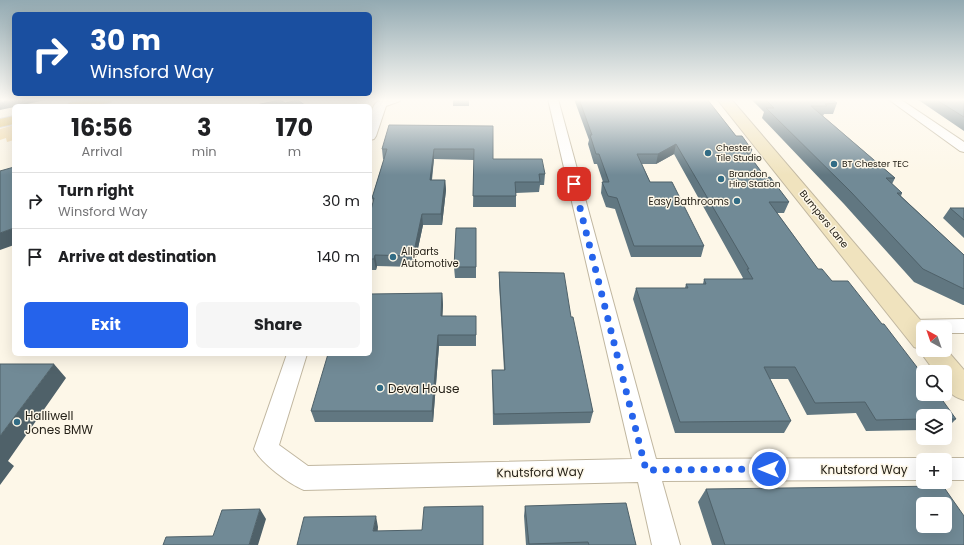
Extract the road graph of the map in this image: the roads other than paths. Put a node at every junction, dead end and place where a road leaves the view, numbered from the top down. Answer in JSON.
{"nodes":[{"id":1,"x":559,"y":124,"type":"edge"},
{"id":2,"x":745,"y":124,"type":"edge"},
{"id":3,"x":930,"y":124,"type":"edge"},
{"id":4,"x":964,"y":148,"type":"edge"},
{"id":5,"x":964,"y":326,"type":"edge"},
{"id":6,"x":952,"y":328,"type":"edge"},
{"id":7,"x":916,"y":331,"type":"edge"},
{"id":8,"x":297,"y":356,"type":"edge"},
{"id":9,"x":938,"y":357,"type":"edge"},
{"id":10,"x":964,"y":389,"type":"edge"},
{"id":11,"x":916,"y":469,"type":"edge"},
{"id":12,"x":952,"y":469,"type":"edge"},
{"id":13,"x":964,"y":469,"type":"edge"},
{"id":14,"x":646,"y":470,"type":"junction"},
{"id":15,"x":666,"y":545,"type":"edge"}],
"edges":[{"from":1,"to":14,"type":"street"},
{"from":2,"to":7,"type":"street","name":"Bumpers Lane"},
{"from":3,"to":4,"type":"street"},
{"from":5,"to":6,"type":"street"},
{"from":8,"to":14,"type":"street","name":"Knutsford Way"},
{"from":9,"to":10,"type":"street"},
{"from":11,"to":14,"type":"street","name":"Knutsford Way"},
{"from":12,"to":13,"type":"street"},
{"from":14,"to":15,"type":"street"}]}
